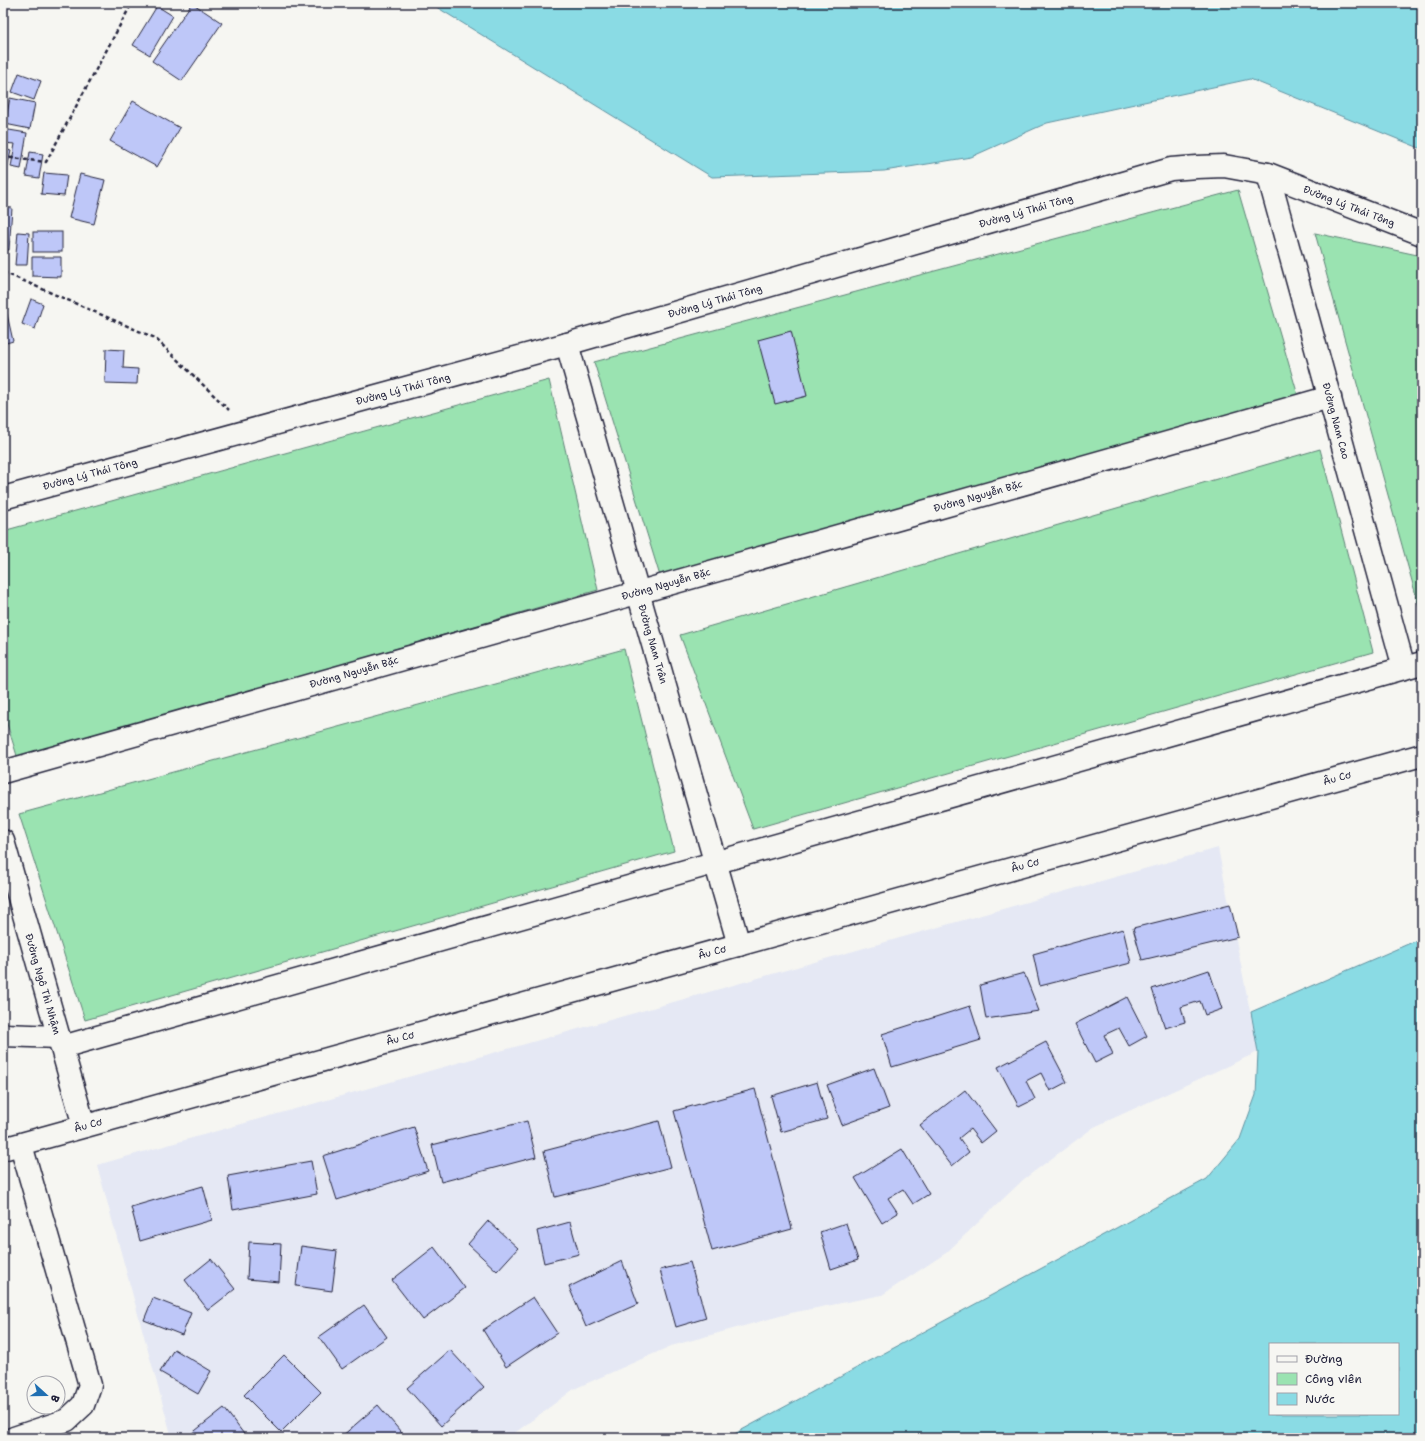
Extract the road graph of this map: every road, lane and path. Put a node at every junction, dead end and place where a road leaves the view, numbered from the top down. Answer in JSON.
{"nodes":[{"id":1,"x":132,"y":3,"type":"edge"},
{"id":2,"x":3,"y":157,"type":"edge"},
{"id":3,"x":1268,"y":174,"type":"junction"},
{"id":4,"x":1422,"y":234,"type":"edge"},
{"id":5,"x":3,"y":272,"type":"edge"},
{"id":6,"x":567,"y":344,"type":"junction"},
{"id":7,"x":1330,"y":397,"type":"junction"},
{"id":8,"x":251,"y":430,"type":"junction"},
{"id":9,"x":3,"y":498,"type":"edge"},
{"id":10,"x":638,"y":592,"type":"junction"},
{"id":11,"x":1413,"y":666,"type":"edge"},
{"id":12,"x":1422,"y":754,"type":"edge"},
{"id":13,"x":3,"y":772,"type":"edge"},
{"id":14,"x":4,"y":850,"type":"edge"},
{"id":15,"x":715,"y":863,"type":"junction"},
{"id":16,"x":738,"y":945,"type":"junction"},
{"id":17,"x":3,"y":1035,"type":"edge"},
{"id":18,"x":60,"y":1042,"type":"junction"},
{"id":19,"x":84,"y":1126,"type":"junction"},
{"id":20,"x":12,"y":1147,"type":"edge"},
{"id":21,"x":14,"y":1438,"type":"edge"}],
"edges":[{"from":1,"to":2,"type":"path"},
{"from":3,"to":4,"type":"street","name":"Đường Lý Thái Tông"},
{"from":3,"to":6,"type":"street","name":"Đường Lý Thái Tông"},
{"from":3,"to":7,"type":"street","name":"Đường Nam Cao"},
{"from":5,"to":8,"type":"path"},
{"from":6,"to":8,"type":"street","name":"Đường Lý Thái Tông"},
{"from":6,"to":10,"type":"street","name":"Đường Nam Trân"},
{"from":7,"to":10,"type":"street","name":"Đường Nguyễn Bặc"},
{"from":7,"to":11,"type":"street","name":"Đường Nam Cao"},
{"from":8,"to":9,"type":"street","name":"Đường Lý Thái Tông"},
{"from":10,"to":13,"type":"street","name":"Đường Nguyễn Bặc"},
{"from":10,"to":15,"type":"street","name":"Đường Nam Trân"},
{"from":11,"to":15,"type":"street"},
{"from":12,"to":16,"type":"street","name":"Âu Cơ"},
{"from":14,"to":18,"type":"street","name":"Đường Ngô Thì Nhậm"},
{"from":15,"to":16,"type":"street","name":"Đường Nam Trân"},
{"from":15,"to":18,"type":"street"},
{"from":16,"to":19,"type":"street","name":"Âu Cơ"},
{"from":17,"to":18,"type":"street"},
{"from":18,"to":19,"type":"street","name":"Đường Ngô Thì Nhậm"},
{"from":19,"to":20,"type":"street","name":"Âu Cơ"},
{"from":20,"to":21,"type":"street"}]}
